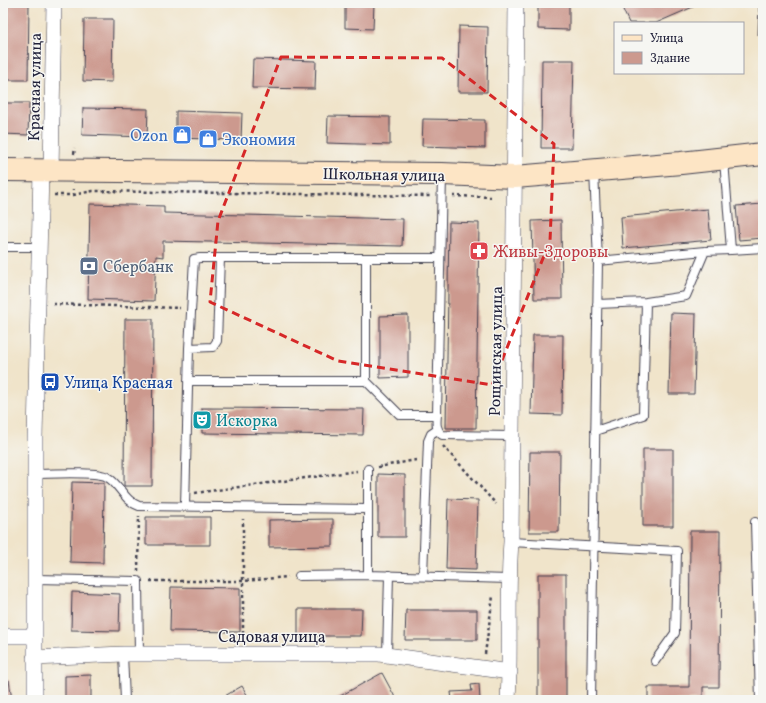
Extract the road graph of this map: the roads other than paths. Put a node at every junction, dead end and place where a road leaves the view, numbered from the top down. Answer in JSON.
{"nodes":[{"id":1,"x":54,"y":3,"type":"edge"},
{"id":2,"x":516,"y":3,"type":"edge"},
{"id":3,"x":763,"y":154,"type":"edge"},
{"id":4,"x":724,"y":158,"type":"junction"},
{"id":5,"x":3,"y":170,"type":"edge"},
{"id":6,"x":46,"y":171,"type":"junction"},
{"id":7,"x":594,"y":171,"type":"junction"},
{"id":8,"x":442,"y":174,"type":"junction"},
{"id":9,"x":515,"y":177,"type":"junction"},
{"id":10,"x":3,"y":247,"type":"edge"},
{"id":11,"x":38,"y":247,"type":"junction"},
{"id":12,"x":763,"y":248,"type":"edge"},
{"id":13,"x":731,"y":250,"type":"junction"},
{"id":14,"x":705,"y":251,"type":"junction"},
{"id":15,"x":220,"y":258,"type":"junction"},
{"id":16,"x":440,"y":258,"type":"junction"},
{"id":17,"x":366,"y":259,"type":"junction"},
{"id":18,"x":598,"y":261,"type":"junction"},
{"id":19,"x":646,"y":302,"type":"junction"},
{"id":20,"x":597,"y":304,"type":"junction"},
{"id":21,"x":189,"y":348,"type":"junction"},
{"id":22,"x":188,"y":381,"type":"junction"},
{"id":23,"x":366,"y":381,"type":"junction"},
{"id":24,"x":437,"y":415,"type":"junction"},
{"id":25,"x":595,"y":430,"type":"junction"},
{"id":26,"x":434,"y":432,"type":"junction"},
{"id":27,"x":512,"y":436,"type":"junction"},
{"id":28,"x":368,"y":469,"type":"road end"},
{"id":29,"x":35,"y":474,"type":"junction"},
{"id":30,"x":185,"y":506,"type":"junction"},
{"id":31,"x":368,"y":509,"type":"junction"},
{"id":32,"x":756,"y":522,"type":"dead end"},
{"id":33,"x":511,"y":542,"type":"junction"},
{"id":34,"x":593,"y":548,"type":"junction"},
{"id":35,"x":368,"y":574,"type":"junction"},
{"id":36,"x":389,"y":575,"type":"junction"},
{"id":37,"x":299,"y":576,"type":"road end"},
{"id":38,"x":423,"y":576,"type":"junction"},
{"id":39,"x":509,"y":578,"type":"junction"},
{"id":40,"x":35,"y":579,"type":"junction"},
{"id":41,"x":3,"y":636,"type":"edge"},
{"id":42,"x":35,"y":636,"type":"junction"},
{"id":43,"x":123,"y":654,"type":"junction"},
{"id":44,"x":139,"y":655,"type":"junction"},
{"id":45,"x":387,"y":655,"type":"junction"},
{"id":46,"x":34,"y":658,"type":"junction"},
{"id":47,"x":655,"y":661,"type":"dead end"},
{"id":48,"x":510,"y":672,"type":"junction"},
{"id":49,"x":35,"y":700,"type":"edge"},
{"id":50,"x":125,"y":700,"type":"edge"},
{"id":51,"x":508,"y":700,"type":"edge"},
{"id":52,"x":591,"y":700,"type":"edge"},
{"id":53,"x":760,"y":700,"type":"edge"}],
"edges":[{"from":1,"to":6,"type":"street","name":"Красная улица"},
{"from":2,"to":9,"type":"street","name":"Рощинская улица"},
{"from":3,"to":4,"type":"street","name":"Школьная улица"},
{"from":4,"to":7,"type":"street","name":"Школьная улица"},
{"from":4,"to":13,"type":"lane"},
{"from":5,"to":6,"type":"street","name":"Школьная улица"},
{"from":6,"to":8,"type":"street","name":"Школьная улица"},
{"from":6,"to":11,"type":"street","name":"Красная улица"},
{"from":7,"to":9,"type":"street","name":"Школьная улица"},
{"from":7,"to":18,"type":"lane"},
{"from":8,"to":9,"type":"street","name":"Школьная улица"},
{"from":8,"to":16,"type":"lane"},
{"from":9,"to":27,"type":"street","name":"Рощинская улица"},
{"from":10,"to":11,"type":"lane"},
{"from":11,"to":29,"type":"street","name":"Красная улица"},
{"from":12,"to":13,"type":"lane"},
{"from":13,"to":14,"type":"lane"},
{"from":14,"to":18,"type":"lane"},
{"from":14,"to":19,"type":"lane"},
{"from":15,"to":17,"type":"lane"},
{"from":15,"to":21,"type":"lane"},
{"from":15,"to":21,"type":"lane"},
{"from":16,"to":17,"type":"lane"},
{"from":16,"to":24,"type":"lane"},
{"from":17,"to":23,"type":"lane"},
{"from":18,"to":20,"type":"lane"},
{"from":19,"to":20,"type":"lane"},
{"from":19,"to":25,"type":"lane"},
{"from":20,"to":25,"type":"lane"},
{"from":21,"to":22,"type":"lane"},
{"from":22,"to":23,"type":"lane"},
{"from":22,"to":30,"type":"lane"},
{"from":23,"to":24,"type":"lane"},
{"from":24,"to":26,"type":"lane"},
{"from":25,"to":34,"type":"lane"},
{"from":26,"to":27,"type":"lane"},
{"from":26,"to":38,"type":"lane"},
{"from":27,"to":33,"type":"street","name":"Рощинская улица"},
{"from":28,"to":31,"type":"lane"},
{"from":29,"to":30,"type":"lane"},
{"from":29,"to":40,"type":"street","name":"Красная улица"},
{"from":30,"to":31,"type":"lane"},
{"from":31,"to":35,"type":"lane"},
{"from":32,"to":53,"type":"lane"},
{"from":33,"to":34,"type":"lane"},
{"from":33,"to":39,"type":"street","name":"Рощинская улица"},
{"from":34,"to":47,"type":"lane"},
{"from":34,"to":52,"type":"lane"},
{"from":35,"to":36,"type":"lane"},
{"from":35,"to":37,"type":"lane"},
{"from":36,"to":38,"type":"lane"},
{"from":36,"to":45,"type":"lane"},
{"from":38,"to":39,"type":"lane"},
{"from":39,"to":48,"type":"street","name":"Рощинская улица"},
{"from":40,"to":42,"type":"street","name":"Красная улица"},
{"from":40,"to":44,"type":"lane"},
{"from":41,"to":42,"type":"street"},
{"from":42,"to":46,"type":"street","name":"Красная улица"},
{"from":43,"to":44,"type":"street","name":"Садовая улица"},
{"from":43,"to":46,"type":"street","name":"Садовая улица"},
{"from":43,"to":50,"type":"lane"},
{"from":44,"to":45,"type":"street","name":"Садовая улица"},
{"from":45,"to":48,"type":"street","name":"Садовая улица"},
{"from":46,"to":49,"type":"street","name":"Красная улица"},
{"from":48,"to":51,"type":"street","name":"Рощинская улица"}]}
